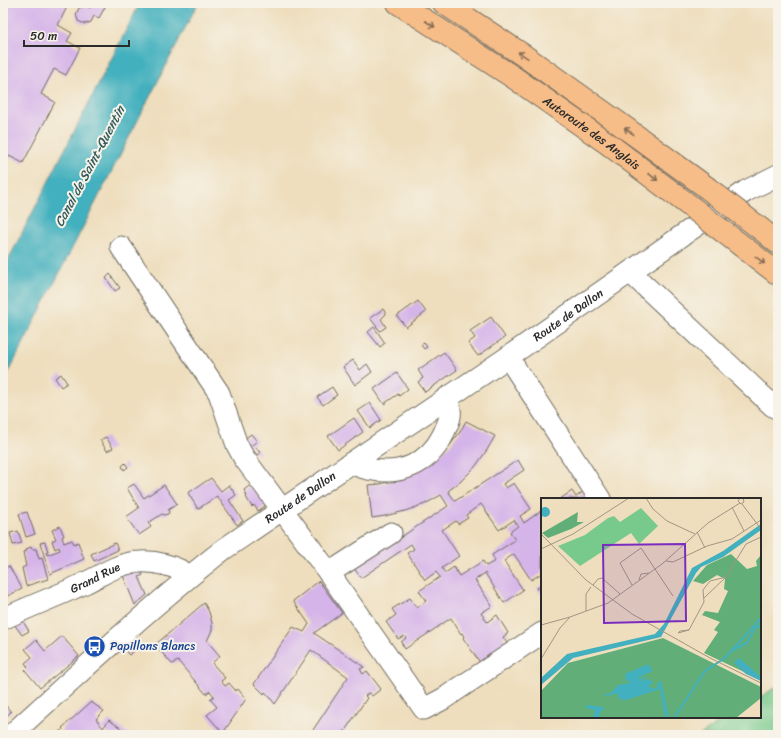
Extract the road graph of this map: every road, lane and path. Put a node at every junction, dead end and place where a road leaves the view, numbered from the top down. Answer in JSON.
{"nodes":[{"id":1,"x":398,"y":3,"type":"edge"},
{"id":2,"x":444,"y":3,"type":"edge"},
{"id":3,"x":778,"y":175,"type":"edge"},
{"id":4,"x":770,"y":236,"type":"edge"},
{"id":5,"x":121,"y":247,"type":"dead end"},
{"id":6,"x":630,"y":272,"type":"junction"},
{"id":7,"x":778,"y":274,"type":"edge"},
{"id":8,"x":508,"y":356,"type":"junction"},
{"id":9,"x":448,"y":397,"type":"junction"},
{"id":10,"x":778,"y":409,"type":"edge"},
{"id":11,"x":351,"y":463,"type":"junction"},
{"id":12,"x":599,"y":498,"type":"edge"},
{"id":13,"x":283,"y":509,"type":"junction"},
{"id":14,"x":391,"y":533,"type":"dead end"},
{"id":15,"x":329,"y":573,"type":"junction"},
{"id":16,"x":189,"y":576,"type":"junction"},
{"id":17,"x":3,"y":619,"type":"edge"},
{"id":18,"x":541,"y":634,"type":"edge"},
{"id":19,"x":10,"y":735,"type":"edge"}],
"edges":[{"from":1,"to":7,"type":"highway","name":"Autoroute des Anglais","one_way":true,"bridge":true},
{"from":4,"to":2,"type":"highway","name":"Autoroute des Anglais","one_way":true,"bridge":true},
{"from":3,"to":6,"type":"street","name":"Route de Dallon"},
{"from":5,"to":13,"type":"street"},
{"from":6,"to":8,"type":"street","name":"Route de Dallon"},
{"from":6,"to":10,"type":"street"},
{"from":8,"to":9,"type":"street","name":"Route de Dallon"},
{"from":8,"to":12,"type":"street"},
{"from":9,"to":11,"type":"street","name":"Route de Dallon"},
{"from":9,"to":11,"type":"street"},
{"from":11,"to":13,"type":"street","name":"Route de Dallon"},
{"from":13,"to":15,"type":"street"},
{"from":13,"to":16,"type":"street","name":"Route de Dallon"},
{"from":14,"to":15,"type":"street"},
{"from":15,"to":18,"type":"street"},
{"from":16,"to":17,"type":"street","name":"Grand Rue"},
{"from":16,"to":19,"type":"street","name":"Route de Dallon"}]}
